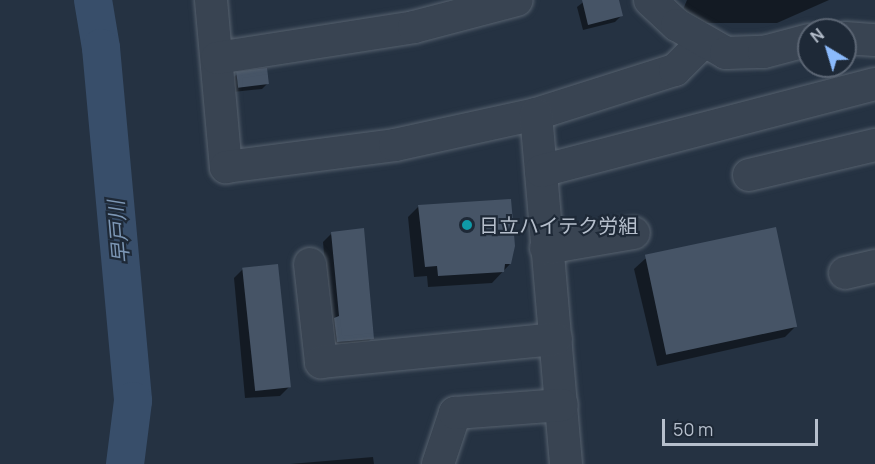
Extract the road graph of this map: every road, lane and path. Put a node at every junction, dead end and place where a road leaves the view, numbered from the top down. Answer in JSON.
{"nodes":[{"id":1,"x":211,"y":0,"type":"edge"},
{"id":2,"x":517,"y":0,"type":"edge"},
{"id":3,"x":650,"y":0,"type":"edge"},
{"id":4,"x":857,"y":38,"type":"edge"},
{"id":5,"x":875,"y":39,"type":"edge"},
{"id":6,"x":703,"y":42,"type":"junction"},
{"id":7,"x":797,"y":43,"type":"edge"},
{"id":8,"x":217,"y":58,"type":"junction"},
{"id":9,"x":875,"y":84,"type":"edge"},
{"id":10,"x":536,"y":114,"type":"junction"},
{"id":11,"x":875,"y":144,"type":"edge"},
{"id":12,"x":541,"y":171,"type":"junction"},
{"id":13,"x":748,"y":175,"type":"dead end"},
{"id":14,"x":634,"y":233,"type":"dead end"},
{"id":15,"x":546,"y":248,"type":"junction"},
{"id":16,"x":310,"y":264,"type":"dead end"},
{"id":17,"x":556,"y":339,"type":"junction"},
{"id":18,"x":562,"y":405,"type":"junction"},
{"id":19,"x":438,"y":464,"type":"edge"},
{"id":20,"x":566,"y":464,"type":"edge"}],
"edges":[{"from":1,"to":8,"type":"street"},
{"from":2,"to":8,"type":"street"},
{"from":3,"to":6,"type":"street"},
{"from":4,"to":5,"type":"street"},
{"from":6,"to":7,"type":"street"},
{"from":6,"to":10,"type":"street"},
{"from":8,"to":10,"type":"street"},
{"from":9,"to":12,"type":"street"},
{"from":10,"to":12,"type":"street"},
{"from":11,"to":13,"type":"street"},
{"from":12,"to":15,"type":"street"},
{"from":14,"to":15,"type":"street"},
{"from":15,"to":17,"type":"street"},
{"from":16,"to":17,"type":"street"},
{"from":17,"to":18,"type":"street"},
{"from":18,"to":19,"type":"street"},
{"from":18,"to":20,"type":"street"}]}
